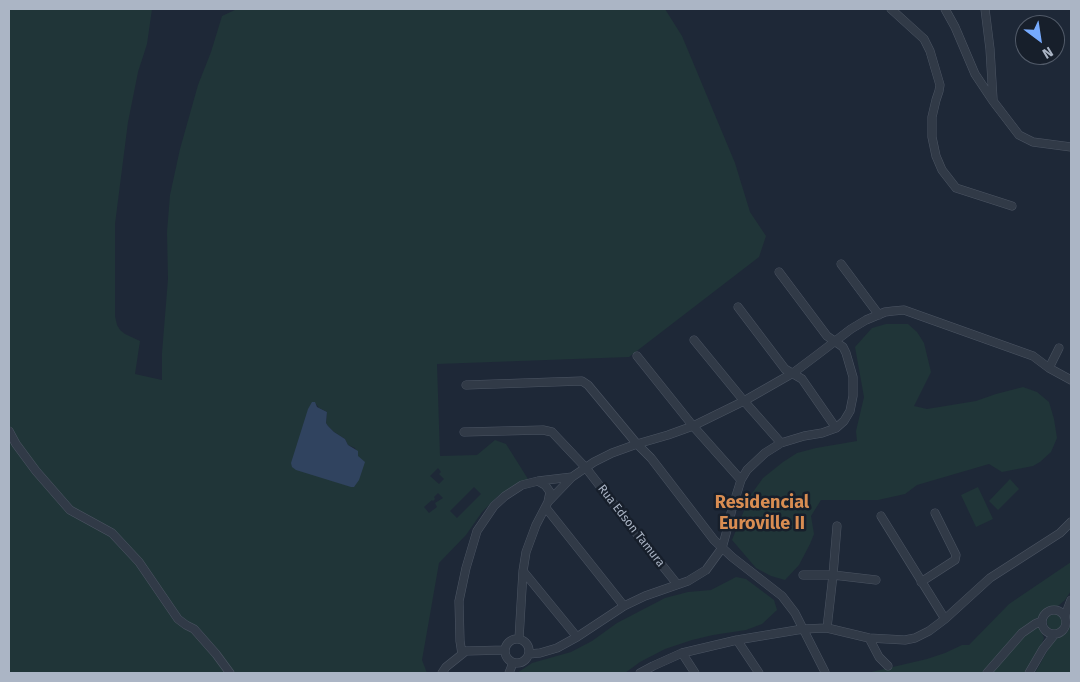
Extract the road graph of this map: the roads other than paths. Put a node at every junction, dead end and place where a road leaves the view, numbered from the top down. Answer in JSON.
{"nodes":[{"id":1,"x":891,"y":9,"type":"edge"},
{"id":2,"x":945,"y":9,"type":"edge"},
{"id":3,"x":985,"y":9,"type":"edge"},
{"id":4,"x":993,"y":101,"type":"junction"},
{"id":5,"x":1071,"y":147,"type":"edge"},
{"id":6,"x":1012,"y":206,"type":"dead end"},
{"id":7,"x":841,"y":264,"type":"dead end"},
{"id":8,"x":779,"y":272,"type":"dead end"},
{"id":9,"x":738,"y":307,"type":"dead end"},
{"id":10,"x":879,"y":314,"type":"junction"},
{"id":11,"x":694,"y":340,"type":"dead end"},
{"id":12,"x":836,"y":341,"type":"junction"},
{"id":13,"x":1059,"y":348,"type":"dead end"},
{"id":14,"x":637,"y":356,"type":"dead end"},
{"id":15,"x":1049,"y":368,"type":"junction"},
{"id":16,"x":793,"y":373,"type":"junction"},
{"id":17,"x":1071,"y":380,"type":"edge"},
{"id":18,"x":466,"y":384,"type":"dead end"},
{"id":19,"x":744,"y":402,"type":"junction"},
{"id":20,"x":693,"y":426,"type":"junction"},
{"id":21,"x":836,"y":428,"type":"junction"},
{"id":22,"x":9,"y":431,"type":"edge"},
{"id":23,"x":464,"y":432,"type":"dead end"},
{"id":24,"x":781,"y":442,"type":"junction"},
{"id":25,"x":636,"y":444,"type":"junction"},
{"id":26,"x":586,"y":468,"type":"junction"},
{"id":27,"x":572,"y":477,"type":"junction"},
{"id":28,"x":741,"y":480,"type":"junction"},
{"id":29,"x":538,"y":481,"type":"junction"},
{"id":30,"x":547,"y":505,"type":"junction"},
{"id":31,"x":935,"y":513,"type":"dead end"},
{"id":32,"x":881,"y":516,"type":"dead end"},
{"id":33,"x":1071,"y":522,"type":"edge"},
{"id":34,"x":837,"y":526,"type":"dead end"},
{"id":35,"x":722,"y":548,"type":"junction"},
{"id":36,"x":523,"y":570,"type":"junction"},
{"id":37,"x":833,"y":574,"type":"junction"},
{"id":38,"x":804,"y":575,"type":"dead end"},
{"id":39,"x":876,"y":580,"type":"dead end"},
{"id":40,"x":921,"y":582,"type":"junction"},
{"id":41,"x":677,"y":584,"type":"junction"},
{"id":42,"x":624,"y":606,"type":"junction"},
{"id":43,"x":1055,"y":610,"type":"junction"},
{"id":44,"x":1066,"y":618,"type":"junction"},
{"id":45,"x":945,"y":619,"type":"junction"},
{"id":46,"x":1042,"y":621,"type":"junction"},
{"id":47,"x":826,"y":628,"type":"junction"},
{"id":48,"x":803,"y":629,"type":"junction"},
{"id":49,"x":1045,"y":630,"type":"junction"},
{"id":50,"x":1055,"y":634,"type":"junction"},
{"id":51,"x":577,"y":637,"type":"junction"},
{"id":52,"x":869,"y":638,"type":"junction"},
{"id":53,"x":519,"y":639,"type":"junction"},
{"id":54,"x":737,"y":640,"type":"junction"},
{"id":55,"x":1043,"y":649,"type":"junction"},
{"id":56,"x":505,"y":650,"type":"junction"},
{"id":57,"x":682,"y":653,"type":"junction"},
{"id":58,"x":462,"y":654,"type":"junction"},
{"id":59,"x":529,"y":654,"type":"junction"},
{"id":60,"x":513,"y":663,"type":"junction"},
{"id":61,"x":888,"y":666,"type":"dead end"},
{"id":62,"x":825,"y":672,"type":"edge"},
{"id":63,"x":230,"y":673,"type":"edge"},
{"id":64,"x":442,"y":673,"type":"edge"},
{"id":65,"x":509,"y":673,"type":"edge"},
{"id":66,"x":640,"y":673,"type":"edge"},
{"id":67,"x":695,"y":673,"type":"edge"},
{"id":68,"x":759,"y":673,"type":"edge"},
{"id":69,"x":987,"y":673,"type":"edge"},
{"id":70,"x":1029,"y":673,"type":"edge"}],
"edges":[{"from":1,"to":6,"type":"street"},
{"from":2,"to":4,"type":"street"},
{"from":3,"to":4,"type":"street"},
{"from":4,"to":5,"type":"street"},
{"from":7,"to":10,"type":"street"},
{"from":8,"to":12,"type":"street"},
{"from":9,"to":16,"type":"street"},
{"from":10,"to":12,"type":"street"},
{"from":10,"to":15,"type":"street"},
{"from":11,"to":19,"type":"street"},
{"from":12,"to":16,"type":"street"},
{"from":12,"to":21,"type":"street"},
{"from":13,"to":15,"type":"street"},
{"from":14,"to":20,"type":"street"},
{"from":15,"to":17,"type":"street"},
{"from":16,"to":19,"type":"street"},
{"from":16,"to":21,"type":"street"},
{"from":18,"to":25,"type":"street"},
{"from":19,"to":20,"type":"street"},
{"from":19,"to":24,"type":"street"},
{"from":20,"to":25,"type":"street"},
{"from":20,"to":28,"type":"street"},
{"from":21,"to":24,"type":"street"},
{"from":22,"to":63,"type":"street"},
{"from":23,"to":26,"type":"street","name":"Rua Edson Tamura"},
{"from":24,"to":28,"type":"street"},
{"from":25,"to":26,"type":"street"},
{"from":25,"to":35,"type":"street"},
{"from":26,"to":27,"type":"street"},
{"from":26,"to":41,"type":"street","name":"Rua Edson Tamura"},
{"from":27,"to":29,"type":"street"},
{"from":27,"to":30,"type":"street"},
{"from":28,"to":35,"type":"street"},
{"from":29,"to":30,"type":"street"},
{"from":29,"to":58,"type":"street"},
{"from":30,"to":36,"type":"street"},
{"from":30,"to":42,"type":"street"},
{"from":31,"to":40,"type":"street"},
{"from":32,"to":40,"type":"street"},
{"from":33,"to":45,"type":"street"},
{"from":34,"to":37,"type":"street"},
{"from":35,"to":41,"type":"street"},
{"from":35,"to":48,"type":"street"},
{"from":36,"to":51,"type":"street"},
{"from":36,"to":53,"type":"street"},
{"from":37,"to":38,"type":"street"},
{"from":37,"to":39,"type":"street"},
{"from":37,"to":47,"type":"street"},
{"from":40,"to":45,"type":"street"},
{"from":41,"to":42,"type":"street"},
{"from":42,"to":51,"type":"street"},
{"from":43,"to":44,"type":"street"},
{"from":43,"to":44,"type":"street"},
{"from":43,"to":46,"type":"street"},
{"from":44,"to":50,"type":"street"},
{"from":45,"to":52,"type":"street"},
{"from":46,"to":49,"type":"street"},
{"from":46,"to":69,"type":"street"},
{"from":47,"to":48,"type":"street"},
{"from":47,"to":52,"type":"street"},
{"from":48,"to":54,"type":"street"},
{"from":48,"to":62,"type":"street"},
{"from":49,"to":50,"type":"street"},
{"from":49,"to":55,"type":"street"},
{"from":50,"to":55,"type":"street"},
{"from":51,"to":59,"type":"street"},
{"from":52,"to":61,"type":"street"},
{"from":53,"to":56,"type":"street"},
{"from":53,"to":59,"type":"street"},
{"from":54,"to":57,"type":"street"},
{"from":54,"to":68,"type":"street"},
{"from":55,"to":70,"type":"street"},
{"from":56,"to":58,"type":"street"},
{"from":56,"to":60,"type":"street"},
{"from":57,"to":66,"type":"street"},
{"from":57,"to":67,"type":"street"},
{"from":58,"to":64,"type":"street"},
{"from":59,"to":60,"type":"street"},
{"from":60,"to":65,"type":"street"}]}
